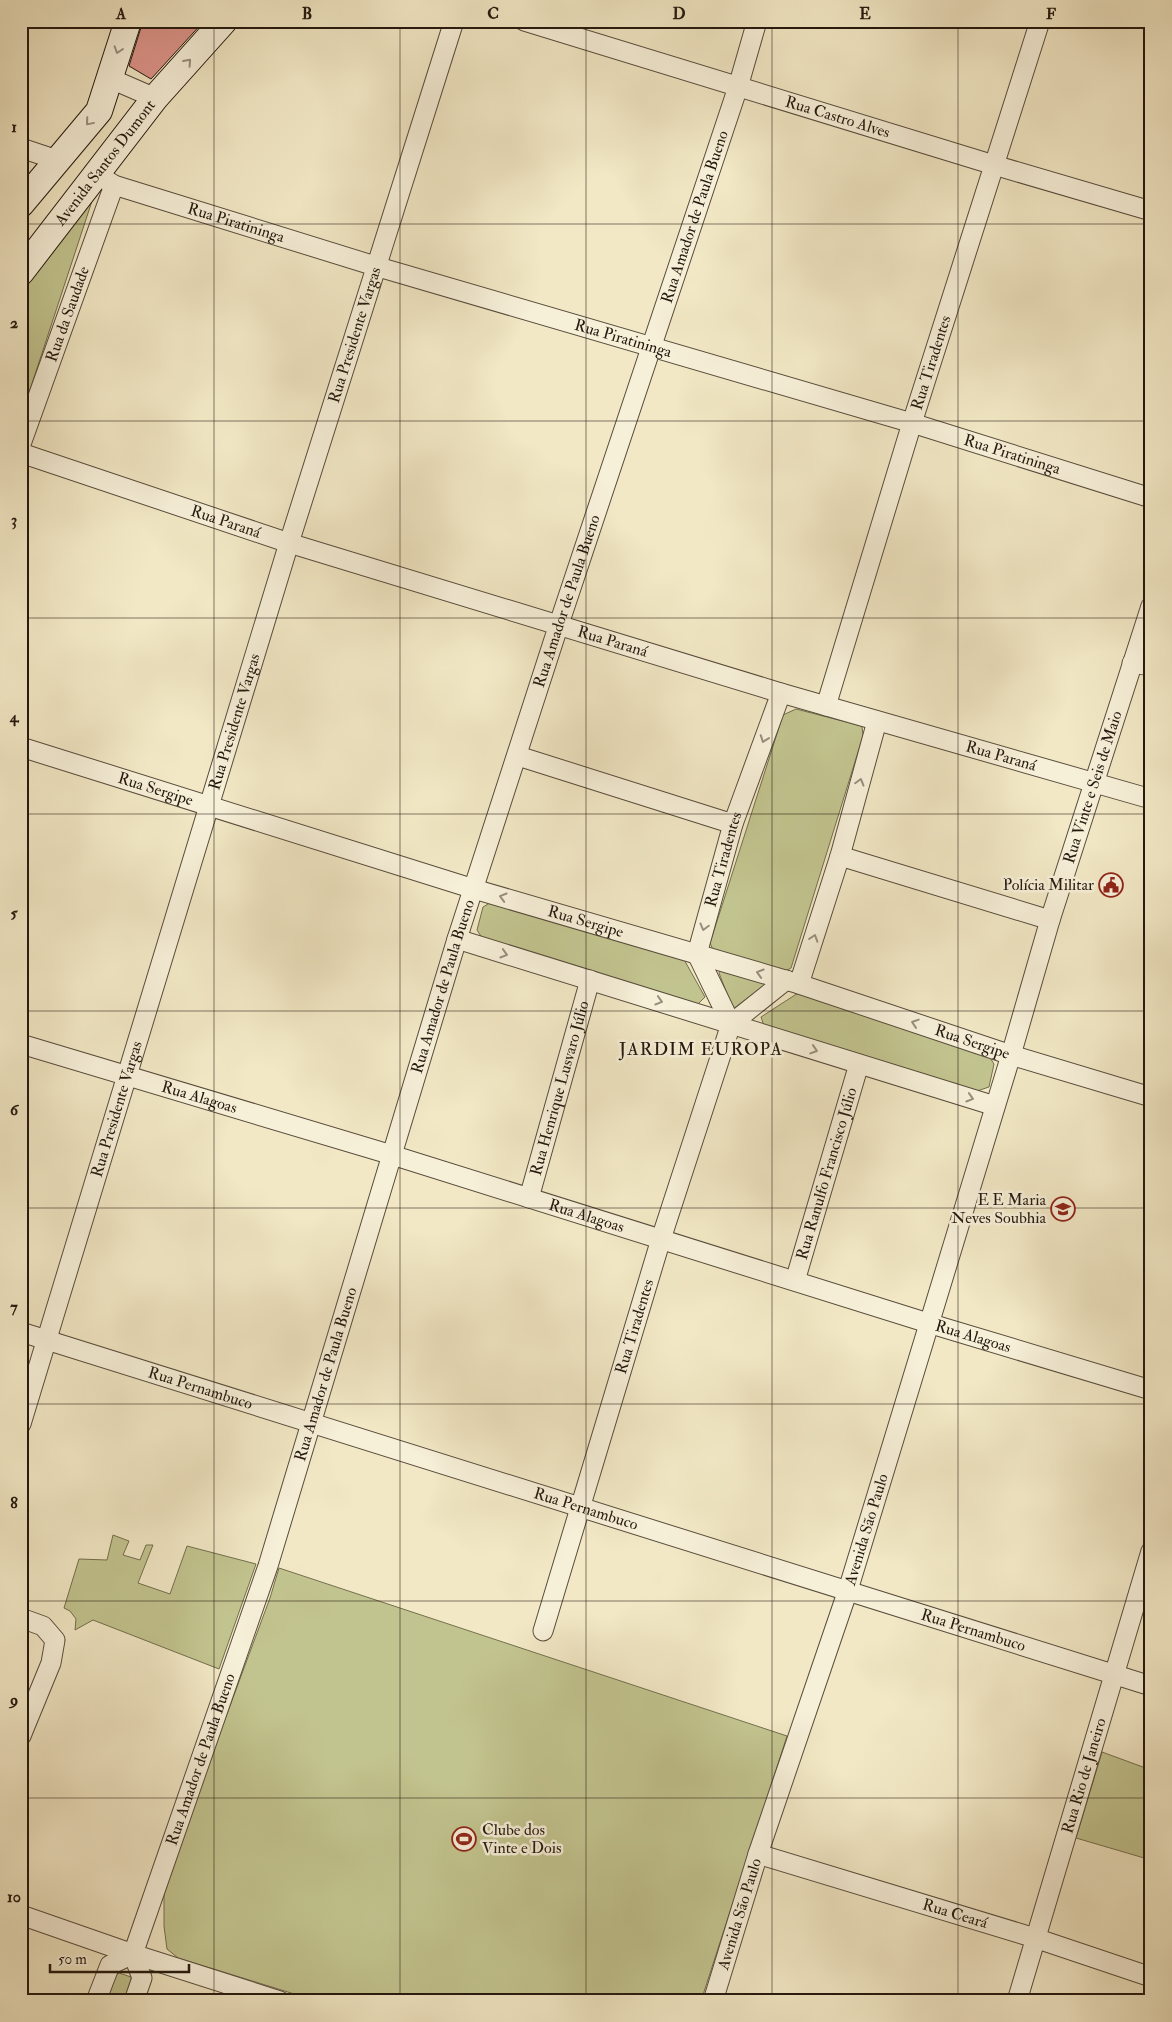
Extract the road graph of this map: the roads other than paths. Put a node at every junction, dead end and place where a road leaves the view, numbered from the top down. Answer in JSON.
{"nodes":[{"id":1,"x":128,"y":21,"type":"edge"},
{"id":2,"x":224,"y":21,"type":"edge"},
{"id":3,"x":454,"y":21,"type":"edge"},
{"id":4,"x":524,"y":21,"type":"edge"},
{"id":5,"x":757,"y":21,"type":"edge"},
{"id":6,"x":1040,"y":21,"type":"edge"},
{"id":7,"x":109,"y":78,"type":"junction"},
{"id":8,"x":738,"y":87,"type":"junction"},
{"id":9,"x":155,"y":98,"type":"junction"},
{"id":10,"x":21,"y":148,"type":"edge"},
{"id":11,"x":57,"y":160,"type":"junction"},
{"id":12,"x":994,"y":165,"type":"junction"},
{"id":13,"x":106,"y":180,"type":"junction"},
{"id":14,"x":21,"y":204,"type":"edge"},
{"id":15,"x":1151,"y":210,"type":"edge"},
{"id":16,"x":376,"y":266,"type":"junction"},
{"id":17,"x":21,"y":272,"type":"edge"},
{"id":18,"x":652,"y":346,"type":"junction"},
{"id":19,"x":912,"y":423,"type":"junction"},
{"id":20,"x":21,"y":444,"type":"edge"},
{"id":21,"x":21,"y":453,"type":"edge"},
{"id":22,"x":1151,"y":498,"type":"edge"},
{"id":23,"x":289,"y":543,"type":"junction"},
{"id":24,"x":1151,"y":606,"type":"edge"},
{"id":25,"x":559,"y":624,"type":"junction"},
{"id":26,"x":1132,"y":664,"type":"junction"},
{"id":27,"x":1151,"y":666,"type":"edge"},
{"id":28,"x":781,"y":693,"type":"junction"},
{"id":29,"x":826,"y":706,"type":"junction"},
{"id":30,"x":878,"y":721,"type":"junction"},
{"id":31,"x":21,"y":746,"type":"edge"},
{"id":32,"x":518,"y":756,"type":"junction"},
{"id":33,"x":1093,"y":783,"type":"junction"},
{"id":34,"x":1151,"y":799,"type":"edge"},
{"id":35,"x":211,"y":806,"type":"junction"},
{"id":36,"x":733,"y":824,"type":"junction"},
{"id":37,"x":840,"y":856,"type":"junction"},
{"id":38,"x":474,"y":889,"type":"junction"},
{"id":39,"x":1050,"y":920,"type":"junction"},
{"id":40,"x":458,"y":939,"type":"junction"},
{"id":41,"x":697,"y":954,"type":"junction"},
{"id":42,"x":590,"y":980,"type":"junction"},
{"id":43,"x":792,"y":982,"type":"junction"},
{"id":44,"x":731,"y":1024,"type":"junction"},
{"id":45,"x":21,"y":1044,"type":"edge"},
{"id":46,"x":1011,"y":1055,"type":"junction"},
{"id":47,"x":859,"y":1064,"type":"junction"},
{"id":48,"x":126,"y":1077,"type":"junction"},
{"id":49,"x":1151,"y":1097,"type":"edge"},
{"id":50,"x":995,"y":1106,"type":"junction"},
{"id":51,"x":392,"y":1155,"type":"junction"},
{"id":52,"x":529,"y":1198,"type":"junction"},
{"id":53,"x":661,"y":1239,"type":"junction"},
{"id":54,"x":795,"y":1281,"type":"junction"},
{"id":55,"x":928,"y":1323,"type":"junction"},
{"id":56,"x":21,"y":1332,"type":"edge"},
{"id":57,"x":46,"y":1339,"type":"junction"},
{"id":58,"x":1151,"y":1390,"type":"edge"},
{"id":59,"x":312,"y":1423,"type":"junction"},
{"id":60,"x":21,"y":1424,"type":"edge"},
{"id":61,"x":580,"y":1506,"type":"junction"},
{"id":62,"x":1151,"y":1551,"type":"edge"},
{"id":63,"x":848,"y":1590,"type":"junction"},
{"id":64,"x":21,"y":1618,"type":"edge"},
{"id":65,"x":543,"y":1631,"type":"dead end"},
{"id":66,"x":1114,"y":1675,"type":"junction"},
{"id":67,"x":1151,"y":1686,"type":"edge"},
{"id":68,"x":21,"y":1736,"type":"edge"},
{"id":69,"x":758,"y":1854,"type":"junction"},
{"id":70,"x":21,"y":1915,"type":"edge"},
{"id":71,"x":1034,"y":1938,"type":"junction"},
{"id":72,"x":134,"y":1954,"type":"junction"},
{"id":73,"x":1151,"y":1977,"type":"edge"},
{"id":74,"x":96,"y":2001,"type":"edge"},
{"id":75,"x":134,"y":2001,"type":"edge"},
{"id":76,"x":280,"y":2001,"type":"edge"},
{"id":77,"x":713,"y":2001,"type":"edge"},
{"id":78,"x":1016,"y":2001,"type":"edge"}],
"edges":[{"from":1,"to":7,"type":"street","one_way":true},
{"from":9,"to":2,"type":"street","one_way":true},
{"from":3,"to":16,"type":"street","name":"Rua Presidente Vargas"},
{"from":4,"to":8,"type":"street","name":"Rua Castro Alves"},
{"from":5,"to":8,"type":"street","name":"Rua Amador de Paula Bueno"},
{"from":6,"to":12,"type":"street","name":"Rua Tiradentes"},
{"from":7,"to":9,"type":"street","name":"Avenida Santos Dumont"},
{"from":7,"to":11,"type":"street","one_way":true},
{"from":8,"to":12,"type":"street","name":"Rua Castro Alves"},
{"from":8,"to":18,"type":"street","name":"Rua Amador de Paula Bueno"},
{"from":9,"to":13,"type":"street","name":"Avenida Santos Dumont"},
{"from":10,"to":11,"type":"street"},
{"from":11,"to":14,"type":"street"},
{"from":12,"to":15,"type":"street","name":"Rua Castro Alves"},
{"from":12,"to":19,"type":"street","name":"Rua Tiradentes"},
{"from":13,"to":16,"type":"street","name":"Rua Piratininga"},
{"from":13,"to":17,"type":"street","name":"Avenida Santos Dumont"},
{"from":13,"to":20,"type":"street","name":"Rua da Saudade"},
{"from":16,"to":18,"type":"street","name":"Rua Piratininga"},
{"from":16,"to":23,"type":"street","name":"Rua Presidente Vargas"},
{"from":18,"to":19,"type":"street","name":"Rua Piratininga"},
{"from":18,"to":25,"type":"street","name":"Rua Amador de Paula Bueno"},
{"from":19,"to":22,"type":"street","name":"Rua Piratininga"},
{"from":19,"to":29,"type":"street","name":"Rua Tiradentes"},
{"from":21,"to":23,"type":"street","name":"Rua Paraná"},
{"from":23,"to":25,"type":"street","name":"Rua Paraná"},
{"from":23,"to":35,"type":"street","name":"Rua Presidente Vargas"},
{"from":24,"to":26,"type":"street","name":"Rua Vinte e Seis de Maio"},
{"from":25,"to":28,"type":"street","name":"Rua Paraná"},
{"from":25,"to":32,"type":"street","name":"Rua Amador de Paula Bueno"},
{"from":26,"to":27,"type":"street"},
{"from":26,"to":33,"type":"street","name":"Rua Vinte e Seis de Maio"},
{"from":28,"to":29,"type":"street","name":"Rua Paraná"},
{"from":28,"to":36,"type":"street","name":"Rua Tiradentes","one_way":true},
{"from":29,"to":30,"type":"street","name":"Rua Paraná"},
{"from":30,"to":33,"type":"street","name":"Rua Paraná"},
{"from":37,"to":30,"type":"street","one_way":true},
{"from":31,"to":35,"type":"street","name":"Rua Sergipe"},
{"from":32,"to":36,"type":"street"},
{"from":32,"to":38,"type":"street","name":"Rua Amador de Paula Bueno"},
{"from":33,"to":34,"type":"street","name":"Rua Paraná"},
{"from":33,"to":39,"type":"street","name":"Rua Vinte e Seis de Maio"},
{"from":35,"to":38,"type":"street","name":"Rua Sergipe"},
{"from":35,"to":48,"type":"street","name":"Rua Presidente Vargas"},
{"from":36,"to":41,"type":"street","name":"Rua Tiradentes","one_way":true},
{"from":37,"to":39,"type":"street"},
{"from":43,"to":37,"type":"street","one_way":true},
{"from":38,"to":40,"type":"street","name":"Rua Amador de Paula Bueno"},
{"from":41,"to":38,"type":"street","name":"Rua Sergipe","one_way":true},
{"from":39,"to":46,"type":"street","name":"Rua Vinte e Seis de Maio"},
{"from":40,"to":42,"type":"street","one_way":true},
{"from":40,"to":51,"type":"street","name":"Rua Amador de Paula Bueno"},
{"from":43,"to":41,"type":"street","name":"Rua Sergipe","one_way":true},
{"from":41,"to":44,"type":"street"},
{"from":42,"to":44,"type":"street","one_way":true},
{"from":42,"to":52,"type":"street","name":"Rua Henrique Lusvaro Júlio"},
{"from":43,"to":44,"type":"street"},
{"from":46,"to":43,"type":"street","name":"Rua Sergipe","one_way":true},
{"from":44,"to":47,"type":"street","one_way":true},
{"from":44,"to":53,"type":"street","name":"Rua Tiradentes"},
{"from":45,"to":48,"type":"street","name":"Rua Alagoas"},
{"from":46,"to":49,"type":"street","name":"Rua Sergipe"},
{"from":46,"to":50,"type":"street","name":"Avenida São Paulo"},
{"from":47,"to":50,"type":"street","one_way":true},
{"from":47,"to":54,"type":"street","name":"Rua Ranulfo Francisco Júlio"},
{"from":48,"to":51,"type":"street","name":"Rua Alagoas"},
{"from":48,"to":57,"type":"street","name":"Rua Presidente Vargas"},
{"from":50,"to":55,"type":"street","name":"Avenida São Paulo"},
{"from":51,"to":52,"type":"street","name":"Rua Alagoas"},
{"from":51,"to":59,"type":"street","name":"Rua Amador de Paula Bueno"},
{"from":52,"to":53,"type":"street","name":"Rua Alagoas"},
{"from":53,"to":54,"type":"street","name":"Rua Alagoas"},
{"from":53,"to":61,"type":"street","name":"Rua Tiradentes"},
{"from":54,"to":55,"type":"street","name":"Rua Alagoas"},
{"from":55,"to":58,"type":"street","name":"Rua Alagoas"},
{"from":55,"to":63,"type":"street","name":"Avenida São Paulo"},
{"from":56,"to":57,"type":"street","name":"Rua Pernambuco"},
{"from":57,"to":59,"type":"street","name":"Rua Pernambuco"},
{"from":57,"to":60,"type":"street","name":"Rua Presidente Vargas"},
{"from":59,"to":61,"type":"street","name":"Rua Pernambuco"},
{"from":59,"to":72,"type":"street","name":"Rua Amador de Paula Bueno"},
{"from":61,"to":63,"type":"street","name":"Rua Pernambuco"},
{"from":61,"to":65,"type":"street","name":"Rua Tiradentes"},
{"from":62,"to":66,"type":"street","name":"Rua Rio de Janeiro"},
{"from":63,"to":66,"type":"street","name":"Rua Pernambuco"},
{"from":63,"to":69,"type":"street","name":"Avenida São Paulo"},
{"from":64,"to":68,"type":"street"},
{"from":66,"to":67,"type":"street","name":"Rua Pernambuco"},
{"from":66,"to":71,"type":"street","name":"Rua Rio de Janeiro"},
{"from":69,"to":71,"type":"street","name":"Rua Ceará"},
{"from":69,"to":77,"type":"street","name":"Avenida São Paulo"},
{"from":70,"to":72,"type":"street"},
{"from":71,"to":73,"type":"street","name":"Rua Ceará"},
{"from":71,"to":78,"type":"street","name":"Rua Rio de Janeiro"},
{"from":72,"to":74,"type":"street"},
{"from":72,"to":75,"type":"street"},
{"from":72,"to":76,"type":"street"}]}
